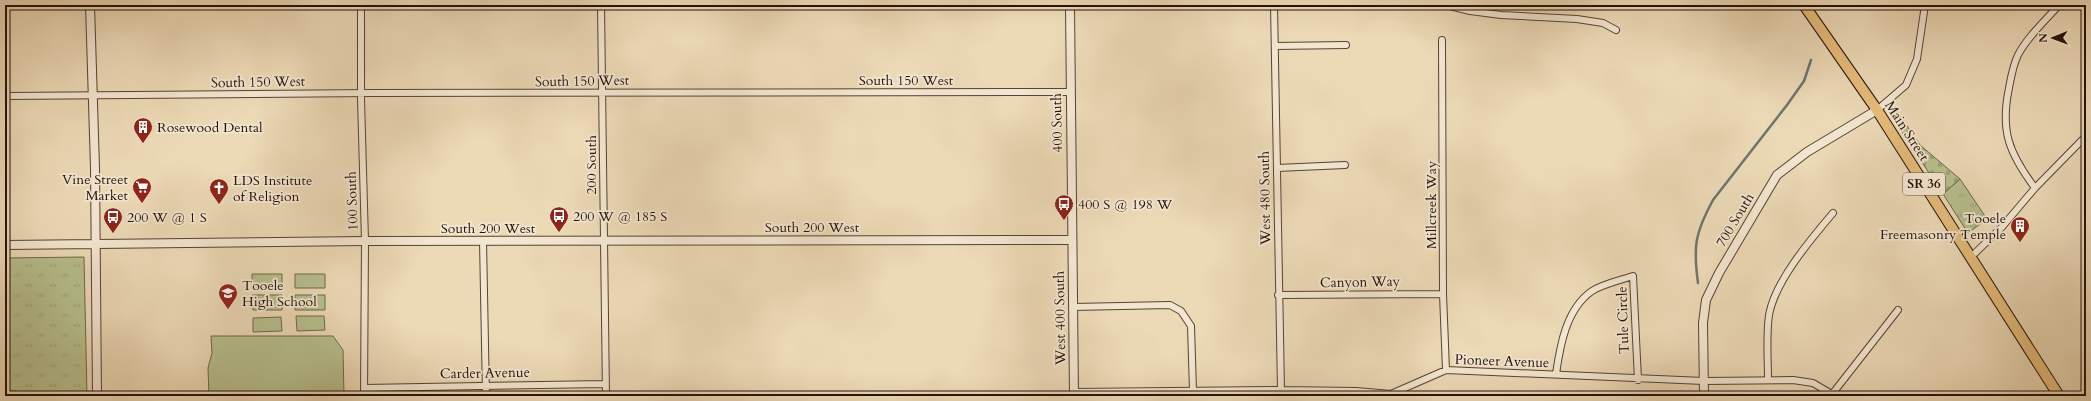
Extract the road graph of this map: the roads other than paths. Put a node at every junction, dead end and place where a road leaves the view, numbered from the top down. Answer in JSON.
{"nodes":[{"id":1,"x":90,"y":5,"type":"edge"},
{"id":2,"x":361,"y":5,"type":"edge"},
{"id":3,"x":601,"y":5,"type":"edge"},
{"id":4,"x":1070,"y":5,"type":"edge"},
{"id":5,"x":1274,"y":5,"type":"edge"},
{"id":6,"x":1446,"y":5,"type":"edge"},
{"id":7,"x":1804,"y":5,"type":"edge"},
{"id":8,"x":1925,"y":5,"type":"edge"},
{"id":9,"x":2059,"y":5,"type":"edge"},
{"id":10,"x":1616,"y":30,"type":"dead end"},
{"id":11,"x":1442,"y":40,"type":"dead end"},
{"id":12,"x":1346,"y":45,"type":"dead end"},
{"id":13,"x":1274,"y":46,"type":"junction"},
{"id":14,"x":603,"y":92,"type":"junction"},
{"id":15,"x":1070,"y":92,"type":"junction"},
{"id":16,"x":360,"y":93,"type":"junction"},
{"id":17,"x":5,"y":96,"type":"edge"},
{"id":18,"x":94,"y":96,"type":"junction"},
{"id":19,"x":1877,"y":110,"type":"junction"},
{"id":20,"x":2086,"y":136,"type":"edge"},
{"id":21,"x":1345,"y":165,"type":"dead end"},
{"id":22,"x":1277,"y":168,"type":"junction"},
{"id":23,"x":2035,"y":188,"type":"junction"},
{"id":24,"x":1833,"y":213,"type":"dead end"},
{"id":25,"x":1072,"y":240,"type":"junction"},
{"id":26,"x":365,"y":241,"type":"junction"},
{"id":27,"x":483,"y":241,"type":"junction"},
{"id":28,"x":604,"y":241,"type":"junction"},
{"id":29,"x":96,"y":244,"type":"junction"},
{"id":30,"x":5,"y":245,"type":"edge"},
{"id":31,"x":1972,"y":257,"type":"junction"},
{"id":32,"x":1443,"y":294,"type":"junction"},
{"id":33,"x":1278,"y":295,"type":"junction"},
{"id":34,"x":1073,"y":307,"type":"junction"},
{"id":35,"x":1898,"y":310,"type":"dead end"},
{"id":36,"x":1446,"y":370,"type":"junction"},
{"id":37,"x":1556,"y":374,"type":"junction"},
{"id":38,"x":1638,"y":380,"type":"junction"},
{"id":39,"x":1768,"y":380,"type":"junction"},
{"id":40,"x":1704,"y":382,"type":"junction"},
{"id":41,"x":605,"y":384,"type":"junction"},
{"id":42,"x":486,"y":385,"type":"junction"},
{"id":43,"x":364,"y":388,"type":"junction"},
{"id":44,"x":1281,"y":390,"type":"junction"},
{"id":45,"x":1193,"y":391,"type":"junction"},
{"id":46,"x":1074,"y":394,"type":"edge"},
{"id":47,"x":1390,"y":395,"type":"edge"},
{"id":48,"x":1834,"y":395,"type":"edge"},
{"id":49,"x":97,"y":396,"type":"edge"},
{"id":50,"x":364,"y":396,"type":"edge"},
{"id":51,"x":486,"y":396,"type":"edge"},
{"id":52,"x":606,"y":396,"type":"edge"},
{"id":53,"x":1704,"y":396,"type":"edge"},
{"id":54,"x":2059,"y":396,"type":"edge"}],
"edges":[{"from":1,"to":18,"type":"street"},
{"from":2,"to":16,"type":"street","name":"100 South"},
{"from":3,"to":14,"type":"street","name":"200 South"},
{"from":4,"to":15,"type":"street","name":"400 South"},
{"from":5,"to":13,"type":"street","name":"West 480 South"},
{"from":6,"to":10,"type":"street"},
{"from":7,"to":19,"type":"highway","name":"Main Street","number":"SR 36"},
{"from":8,"to":19,"type":"street"},
{"from":9,"to":23,"type":"street"},
{"from":11,"to":32,"type":"street","name":"Millcreek Way"},
{"from":12,"to":13,"type":"street"},
{"from":13,"to":22,"type":"street","name":"West 480 South"},
{"from":14,"to":15,"type":"street","name":"South 150 West"},
{"from":14,"to":16,"type":"street","name":"South 150 West"},
{"from":14,"to":28,"type":"street","name":"200 South"},
{"from":15,"to":25,"type":"street","name":"400 South"},
{"from":16,"to":18,"type":"street","name":"South 150 West"},
{"from":16,"to":26,"type":"street","name":"100 South"},
{"from":17,"to":18,"type":"street","name":"South 150 West"},
{"from":18,"to":29,"type":"street"},
{"from":19,"to":31,"type":"highway","name":"Main Street","number":"SR 36"},
{"from":19,"to":40,"type":"street","name":"700 South"},
{"from":20,"to":23,"type":"street"},
{"from":21,"to":22,"type":"street"},
{"from":22,"to":33,"type":"street","name":"West 480 South"},
{"from":23,"to":31,"type":"street"},
{"from":24,"to":39,"type":"street"},
{"from":25,"to":28,"type":"street","name":"South 200 West"},
{"from":25,"to":34,"type":"street","name":"West 400 South"},
{"from":26,"to":27,"type":"street","name":"South 200 West"},
{"from":26,"to":29,"type":"street","name":"South 200 West"},
{"from":26,"to":43,"type":"street","name":"100 South"},
{"from":27,"to":28,"type":"street","name":"South 200 West"},
{"from":27,"to":42,"type":"street"},
{"from":28,"to":41,"type":"street","name":"200 South"},
{"from":29,"to":30,"type":"street","name":"South 200 West"},
{"from":29,"to":49,"type":"street"},
{"from":31,"to":54,"type":"highway","name":"Main Street","number":"SR 36"},
{"from":32,"to":33,"type":"street","name":"Canyon Way"},
{"from":32,"to":36,"type":"street","name":"Millcreek Way"},
{"from":33,"to":44,"type":"street","name":"West 480 South"},
{"from":34,"to":45,"type":"street"},
{"from":34,"to":46,"type":"street","name":"West 400 South"},
{"from":35,"to":48,"type":"street"},
{"from":36,"to":37,"type":"street","name":"Pioneer Avenue"},
{"from":36,"to":47,"type":"street","name":"Pioneer Avenue"},
{"from":37,"to":38,"type":"street","name":"Pioneer Avenue"},
{"from":37,"to":38,"type":"street","name":"Tule Circle"},
{"from":38,"to":40,"type":"street","name":"Pioneer Avenue"},
{"from":39,"to":40,"type":"street","name":"Pioneer Avenue"},
{"from":39,"to":48,"type":"street","name":"Pioneer Avenue"},
{"from":40,"to":53,"type":"street","name":"700 South"},
{"from":41,"to":42,"type":"street","name":"Carder Avenue"},
{"from":41,"to":52,"type":"street","name":"200 South"},
{"from":42,"to":43,"type":"street","name":"Carder Avenue"},
{"from":42,"to":51,"type":"street"},
{"from":43,"to":50,"type":"street","name":"100 South"},
{"from":44,"to":45,"type":"street","name":"Pioneer Avenue"},
{"from":44,"to":47,"type":"street","name":"Pioneer Avenue"},
{"from":45,"to":46,"type":"street","name":"Pioneer Avenue"}]}
